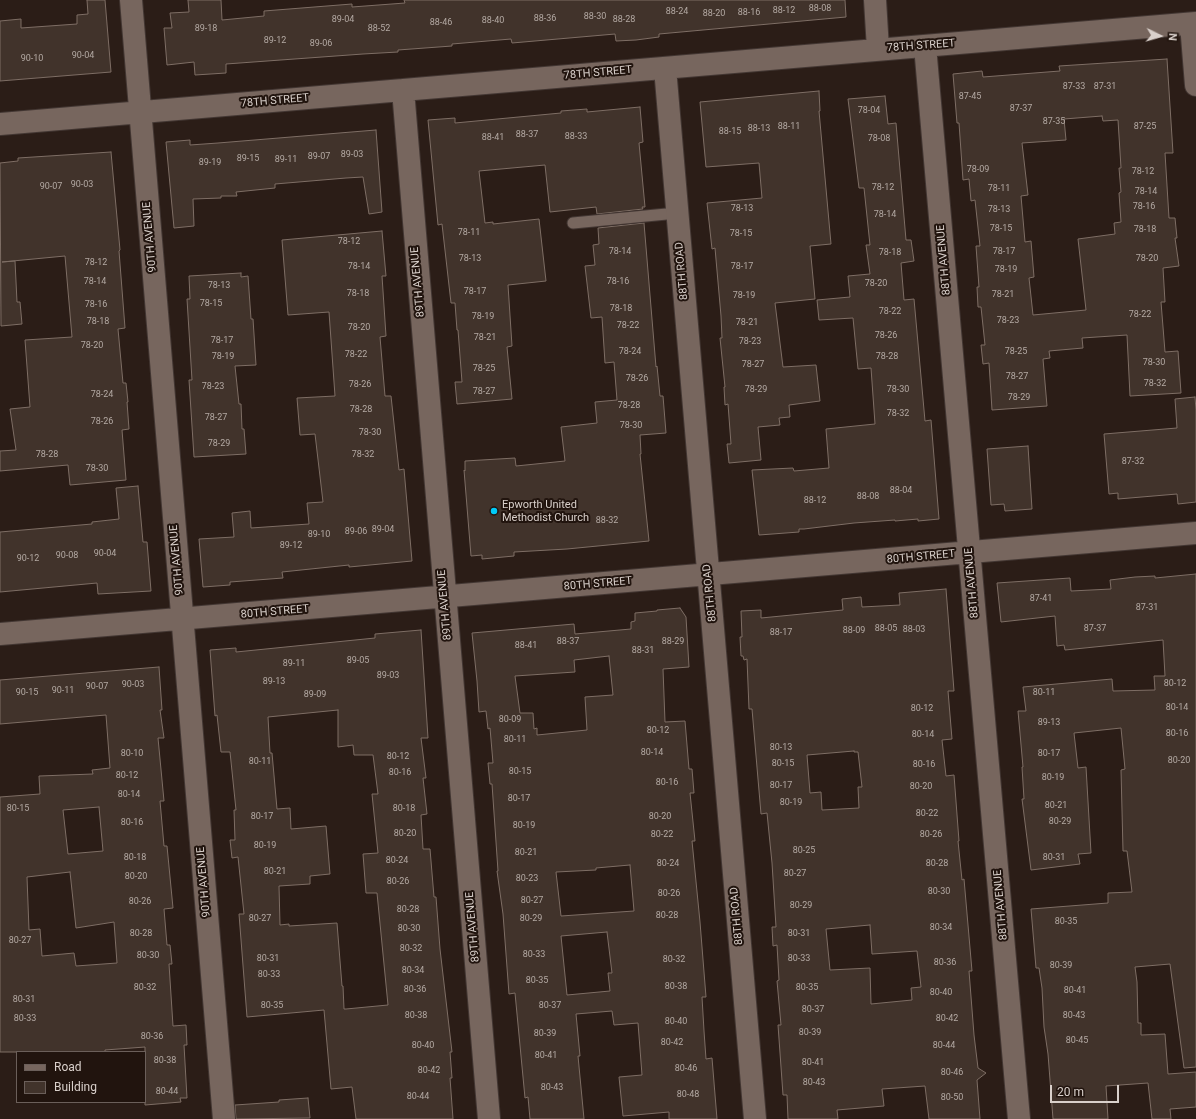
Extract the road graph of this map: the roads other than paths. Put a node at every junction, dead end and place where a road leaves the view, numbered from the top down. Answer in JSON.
{"nodes":[{"id":1,"x":131,"y":0,"type":"edge"},
{"id":2,"x":875,"y":0,"type":"edge"},
{"id":3,"x":1193,"y":23,"type":"edge"},
{"id":4,"x":925,"y":46,"type":"junction"},
{"id":5,"x":878,"y":49,"type":"junction"},
{"id":6,"x":664,"y":68,"type":"junction"},
{"id":7,"x":1196,"y":85,"type":"edge"},
{"id":8,"x":403,"y":90,"type":"junction"},
{"id":9,"x":140,"y":112,"type":"junction"},
{"id":10,"x":0,"y":124,"type":"edge"},
{"id":11,"x":677,"y":213,"type":"junction"},
{"id":12,"x":573,"y":224,"type":"dead end"},
{"id":13,"x":1196,"y":534,"type":"edge"},
{"id":14,"x":970,"y":553,"type":"junction"},
{"id":15,"x":708,"y":575,"type":"junction"},
{"id":16,"x":444,"y":597,"type":"junction"},
{"id":17,"x":182,"y":620,"type":"junction"},
{"id":18,"x":0,"y":634,"type":"edge"},
{"id":19,"x":224,"y":1119,"type":"edge"},
{"id":20,"x":489,"y":1119,"type":"edge"},
{"id":21,"x":755,"y":1119,"type":"edge"},
{"id":22,"x":1019,"y":1119,"type":"edge"}],
"edges":[{"from":1,"to":9,"type":"street","name":"90TH AVENUE"},
{"from":2,"to":5,"type":"street"},
{"from":3,"to":4,"type":"street","name":"78TH STREET"},
{"from":3,"to":7,"type":"street"},
{"from":4,"to":5,"type":"street","name":"78TH STREET"},
{"from":4,"to":14,"type":"street","name":"88TH AVENUE"},
{"from":5,"to":6,"type":"street","name":"78TH STREET"},
{"from":6,"to":8,"type":"street","name":"78TH STREET"},
{"from":6,"to":11,"type":"street","name":"88TH ROAD"},
{"from":8,"to":9,"type":"street","name":"78TH STREET"},
{"from":8,"to":16,"type":"street","name":"89TH AVENUE"},
{"from":9,"to":10,"type":"street","name":"78TH STREET"},
{"from":9,"to":17,"type":"street","name":"90TH AVENUE"},
{"from":11,"to":12,"type":"lane"},
{"from":11,"to":15,"type":"street","name":"88TH ROAD"},
{"from":13,"to":14,"type":"street","name":"80TH STREET"},
{"from":14,"to":15,"type":"street","name":"80TH STREET"},
{"from":14,"to":22,"type":"street","name":"88TH AVENUE"},
{"from":15,"to":16,"type":"street","name":"80TH STREET"},
{"from":15,"to":21,"type":"street","name":"88TH ROAD"},
{"from":16,"to":17,"type":"street","name":"80TH STREET"},
{"from":16,"to":20,"type":"street","name":"89TH AVENUE"},
{"from":17,"to":18,"type":"street","name":"80TH STREET"},
{"from":17,"to":19,"type":"street","name":"90TH AVENUE"}]}
